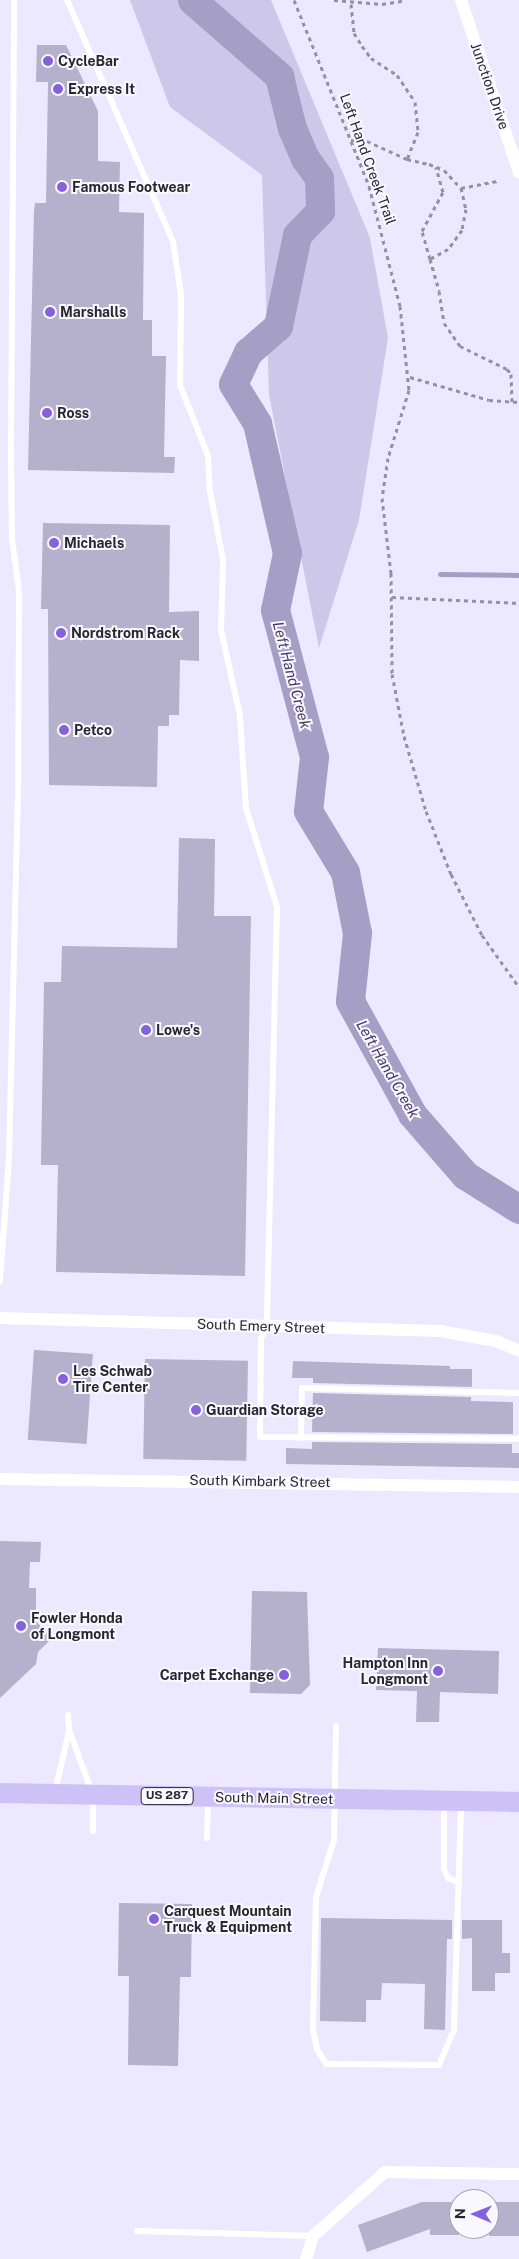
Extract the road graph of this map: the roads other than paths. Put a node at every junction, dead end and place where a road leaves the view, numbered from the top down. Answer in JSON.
{"nodes":[{"id":1,"x":14,"y":0,"type":"edge"},
{"id":2,"x":67,"y":0,"type":"edge"},
{"id":3,"x":461,"y":0,"type":"edge"},
{"id":4,"x":519,"y":172,"type":"edge"},
{"id":5,"x":0,"y":1281,"type":"edge"},
{"id":6,"x":0,"y":1318,"type":"edge"},
{"id":7,"x":267,"y":1326,"type":"junction"},
{"id":8,"x":519,"y":1351,"type":"edge"},
{"id":9,"x":519,"y":1393,"type":"edge"},
{"id":10,"x":301,"y":1438,"type":"junction"},
{"id":11,"x":519,"y":1439,"type":"edge"},
{"id":12,"x":0,"y":1479,"type":"edge"},
{"id":13,"x":519,"y":1487,"type":"edge"},
{"id":14,"x":68,"y":1716,"type":"dead end"},
{"id":15,"x":336,"y":1726,"type":"dead end"},
{"id":16,"x":69,"y":1730,"type":"junction"},
{"id":17,"x":0,"y":1793,"type":"edge"},
{"id":18,"x":54,"y":1794,"type":"junction"},
{"id":19,"x":93,"y":1795,"type":"junction"},
{"id":20,"x":208,"y":1797,"type":"junction"},
{"id":21,"x":335,"y":1799,"type":"junction"},
{"id":22,"x":452,"y":1801,"type":"junction"},
{"id":23,"x":519,"y":1802,"type":"edge"},
{"id":24,"x":92,"y":1831,"type":"dead end"},
{"id":25,"x":207,"y":1838,"type":"dead end"},
{"id":26,"x":459,"y":1882,"type":"junction"},
{"id":27,"x":519,"y":2174,"type":"edge"},
{"id":28,"x":136,"y":2231,"type":"dead end"},
{"id":29,"x":314,"y":2236,"type":"junction"},
{"id":30,"x":306,"y":2259,"type":"edge"}],
"edges":[{"from":1,"to":5,"type":"lane"},
{"from":2,"to":7,"type":"lane"},
{"from":3,"to":4,"type":"street","name":"Junction Drive"},
{"from":6,"to":7,"type":"street","name":"South Emery Street"},
{"from":7,"to":8,"type":"street","name":"South Emery Street"},
{"from":7,"to":10,"type":"lane"},
{"from":9,"to":10,"type":"lane"},
{"from":10,"to":11,"type":"lane"},
{"from":12,"to":13,"type":"street","name":"South Kimbark Street"},
{"from":14,"to":16,"type":"lane"},
{"from":15,"to":21,"type":"lane"},
{"from":16,"to":18,"type":"lane"},
{"from":16,"to":19,"type":"lane"},
{"from":17,"to":18,"type":"main road","name":"South Main Street","number":"US 287"},
{"from":18,"to":19,"type":"main road","name":"South Main Street","number":"US 287"},
{"from":19,"to":20,"type":"main road","name":"South Main Street","number":"US 287"},
{"from":19,"to":24,"type":"lane"},
{"from":20,"to":21,"type":"main road","name":"South Main Street","number":"US 287"},
{"from":20,"to":25,"type":"lane"},
{"from":21,"to":22,"type":"main road","name":"South Main Street","number":"US 287"},
{"from":21,"to":26,"type":"lane"},
{"from":22,"to":23,"type":"main road","name":"South Main Street","number":"US 287"},
{"from":22,"to":26,"type":"lane"},
{"from":22,"to":26,"type":"lane"},
{"from":27,"to":29,"type":"street"},
{"from":28,"to":29,"type":"lane"},
{"from":29,"to":30,"type":"street"}]}
